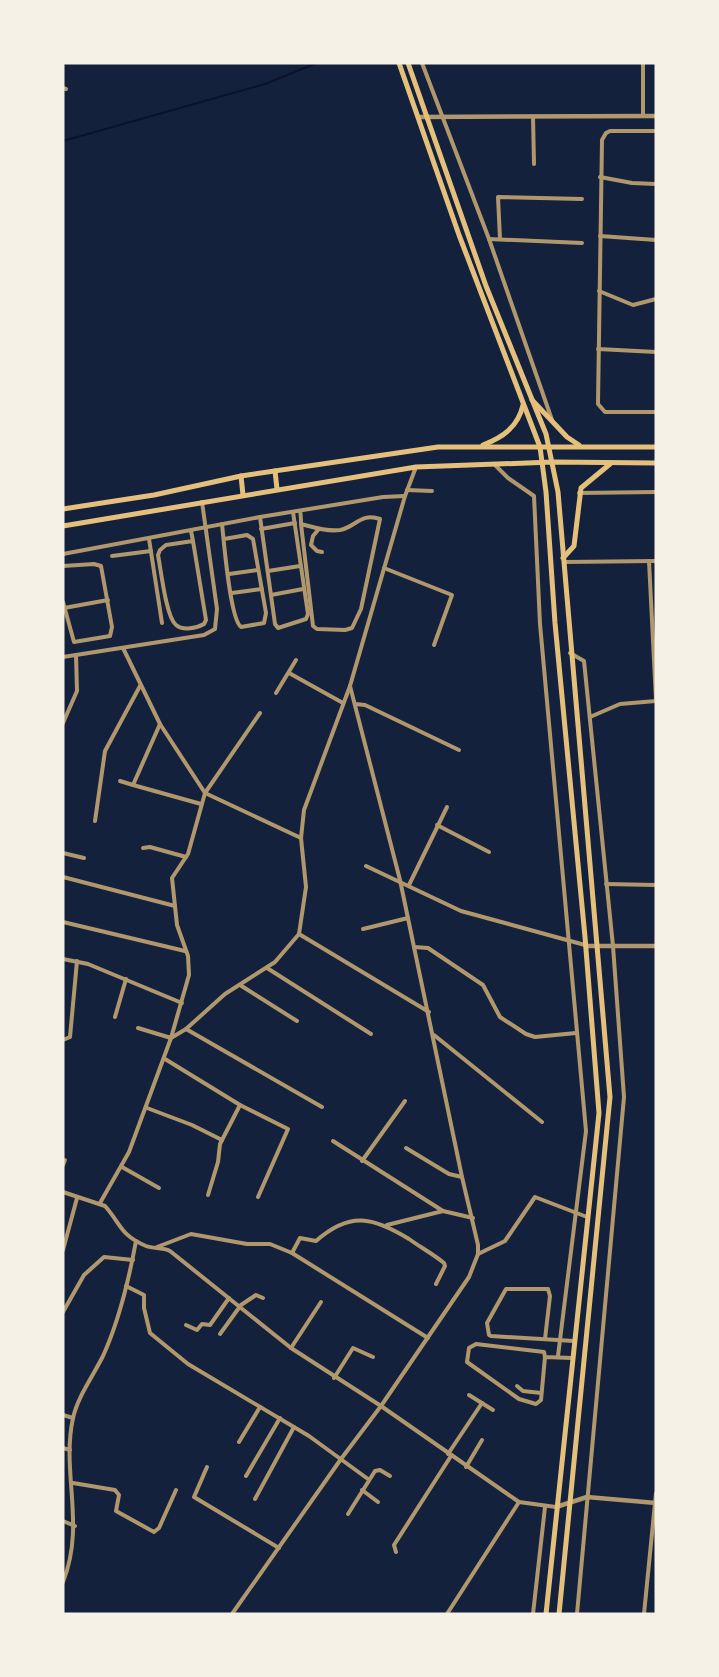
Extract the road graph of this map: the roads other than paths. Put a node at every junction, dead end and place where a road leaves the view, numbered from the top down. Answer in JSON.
{"nodes":[{"id":1,"x":399,"y":63,"type":"edge"},
{"id":2,"x":408,"y":63,"type":"edge"},
{"id":3,"x":422,"y":63,"type":"edge"},
{"id":4,"x":643,"y":63,"type":"edge"},
{"id":5,"x":643,"y":116,"type":"junction"},
{"id":6,"x":656,"y":116,"type":"edge"},
{"id":7,"x":419,"y":117,"type":"junction"},
{"id":8,"x":427,"y":117,"type":"junction"},
{"id":9,"x":442,"y":117,"type":"junction"},
{"id":10,"x":533,"y":117,"type":"junction"},
{"id":11,"x":656,"y":131,"type":"edge"},
{"id":12,"x":534,"y":164,"type":"dead end"},
{"id":13,"x":600,"y":177,"type":"junction"},
{"id":14,"x":656,"y":184,"type":"edge"},
{"id":15,"x":582,"y":199,"type":"dead end"},
{"id":16,"x":600,"y":236,"type":"junction"},
{"id":17,"x":489,"y":239,"type":"junction"},
{"id":18,"x":500,"y":239,"type":"junction"},
{"id":19,"x":656,"y":240,"type":"edge"},
{"id":20,"x":582,"y":243,"type":"dead end"},
{"id":21,"x":599,"y":291,"type":"junction"},
{"id":22,"x":656,"y":298,"type":"edge"},
{"id":23,"x":598,"y":349,"type":"junction"},
{"id":24,"x":656,"y":352,"type":"edge"},
{"id":25,"x":529,"y":396,"type":"junction"},
{"id":26,"x":523,"y":404,"type":"junction"},
{"id":27,"x":656,"y":412,"type":"edge"},
{"id":28,"x":552,"y":420,"type":"junction"},
{"id":29,"x":482,"y":446,"type":"junction"},
{"id":30,"x":540,"y":447,"type":"junction"},
{"id":31,"x":550,"y":447,"type":"junction"},
{"id":32,"x":583,"y":447,"type":"junction"},
{"id":33,"x":656,"y":447,"type":"edge"},
{"id":34,"x":553,"y":462,"type":"junction"},
{"id":35,"x":542,"y":463,"type":"junction"},
{"id":36,"x":656,"y":463,"type":"edge"},
{"id":37,"x":494,"y":464,"type":"junction"},
{"id":38,"x":610,"y":464,"type":"junction"},
{"id":39,"x":416,"y":467,"type":"junction"},
{"id":40,"x":275,"y":471,"type":"junction"},
{"id":41,"x":241,"y":476,"type":"junction"},
{"id":42,"x":277,"y":489,"type":"junction"},
{"id":43,"x":407,"y":490,"type":"junction"},
{"id":44,"x":432,"y":491,"type":"dead end"},
{"id":45,"x":656,"y":492,"type":"edge"},
{"id":46,"x":578,"y":494,"type":"junction"},
{"id":47,"x":243,"y":495,"type":"junction"},
{"id":48,"x":405,"y":496,"type":"junction"},
{"id":49,"x":201,"y":502,"type":"junction"},
{"id":50,"x":63,"y":509,"type":"edge"},
{"id":51,"x":300,"y":511,"type":"junction"},
{"id":52,"x":293,"y":512,"type":"junction"},
{"id":53,"x":260,"y":517,"type":"junction"},
{"id":54,"x":295,"y":523,"type":"junction"},
{"id":55,"x":222,"y":524,"type":"junction"},
{"id":56,"x":301,"y":524,"type":"junction"},
{"id":57,"x":63,"y":526,"type":"edge"},
{"id":58,"x":204,"y":528,"type":"junction"},
{"id":59,"x":261,"y":529,"type":"junction"},
{"id":60,"x":319,"y":529,"type":"junction"},
{"id":61,"x":191,"y":531,"type":"junction"},
{"id":62,"x":149,"y":539,"type":"junction"},
{"id":63,"x":224,"y":539,"type":"junction"},
{"id":64,"x":193,"y":541,"type":"junction"},
{"id":65,"x":151,"y":551,"type":"junction"},
{"id":66,"x":322,"y":552,"type":"dead end"},
{"id":67,"x":63,"y":554,"type":"edge"},
{"id":68,"x":112,"y":556,"type":"dead end"},
{"id":69,"x":563,"y":560,"type":"junction"},
{"id":70,"x":649,"y":561,"type":"junction"},
{"id":71,"x":656,"y":561,"type":"edge"},
{"id":72,"x":63,"y":566,"type":"edge"},
{"id":73,"x":300,"y":566,"type":"junction"},
{"id":74,"x":384,"y":568,"type":"junction"},
{"id":75,"x":258,"y":570,"type":"junction"},
{"id":76,"x":268,"y":571,"type":"junction"},
{"id":77,"x":229,"y":574,"type":"junction"},
{"id":78,"x":262,"y":589,"type":"junction"},
{"id":79,"x":303,"y":589,"type":"junction"},
{"id":80,"x":232,"y":593,"type":"junction"},
{"id":81,"x":271,"y":596,"type":"junction"},
{"id":82,"x":108,"y":600,"type":"junction"},
{"id":83,"x":63,"y":602,"type":"edge"},
{"id":84,"x":64,"y":608,"type":"junction"},
{"id":85,"x":162,"y":623,"type":"dead end"},
{"id":86,"x":434,"y":645,"type":"dead end"},
{"id":87,"x":123,"y":648,"type":"junction"},
{"id":88,"x":569,"y":653,"type":"junction"},
{"id":89,"x":76,"y":655,"type":"junction"},
{"id":90,"x":63,"y":657,"type":"edge"},
{"id":91,"x":296,"y":660,"type":"dead end"},
{"id":92,"x":289,"y":673,"type":"junction"},
{"id":93,"x":141,"y":686,"type":"junction"},
{"id":94,"x":350,"y":686,"type":"junction"},
{"id":95,"x":276,"y":693,"type":"dead end"},
{"id":96,"x":656,"y":700,"type":"edge"},
{"id":97,"x":343,"y":703,"type":"junction"},
{"id":98,"x":355,"y":704,"type":"junction"},
{"id":99,"x":260,"y":713,"type":"dead end"},
{"id":100,"x":590,"y":717,"type":"junction"},
{"id":101,"x":63,"y":723,"type":"edge"},
{"id":102,"x":160,"y":724,"type":"junction"},
{"id":103,"x":459,"y":750,"type":"dead end"},
{"id":104,"x":120,"y":781,"type":"dead end"},
{"id":105,"x":133,"y":785,"type":"junction"},
{"id":106,"x":205,"y":793,"type":"junction"},
{"id":107,"x":201,"y":804,"type":"junction"},
{"id":108,"x":447,"y":807,"type":"dead end"},
{"id":109,"x":95,"y":821,"type":"dead end"},
{"id":110,"x":437,"y":825,"type":"junction"},
{"id":111,"x":301,"y":838,"type":"junction"},
{"id":112,"x":143,"y":848,"type":"dead end"},
{"id":113,"x":489,"y":852,"type":"dead end"},
{"id":114,"x":63,"y":853,"type":"edge"},
{"id":115,"x":186,"y":857,"type":"junction"},
{"id":116,"x":84,"y":858,"type":"dead end"},
{"id":117,"x":366,"y":866,"type":"dead end"},
{"id":118,"x":63,"y":877,"type":"edge"},
{"id":119,"x":400,"y":880,"type":"junction"},
{"id":120,"x":606,"y":884,"type":"junction"},
{"id":121,"x":409,"y":885,"type":"junction"},
{"id":122,"x":656,"y":885,"type":"edge"},
{"id":123,"x":175,"y":906,"type":"junction"},
{"id":124,"x":408,"y":918,"type":"junction"},
{"id":125,"x":63,"y":922,"type":"edge"},
{"id":126,"x":363,"y":929,"type":"dead end"},
{"id":127,"x":299,"y":934,"type":"junction"},
{"id":128,"x":570,"y":942,"type":"junction"},
{"id":129,"x":586,"y":945,"type":"junction"},
{"id":130,"x":598,"y":946,"type":"junction"},
{"id":131,"x":613,"y":946,"type":"junction"},
{"id":132,"x":656,"y":946,"type":"edge"},
{"id":133,"x":414,"y":947,"type":"junction"},
{"id":134,"x":186,"y":952,"type":"junction"},
{"id":135,"x":63,"y":959,"type":"edge"},
{"id":136,"x":77,"y":961,"type":"junction"},
{"id":137,"x":267,"y":968,"type":"junction"},
{"id":138,"x":126,"y":979,"type":"junction"},
{"id":139,"x":240,"y":985,"type":"junction"},
{"id":140,"x":182,"y":1003,"type":"junction"},
{"id":141,"x":429,"y":1012,"type":"junction"},
{"id":142,"x":115,"y":1017,"type":"dead end"},
{"id":143,"x":297,"y":1021,"type":"dead end"},
{"id":144,"x":138,"y":1028,"type":"dead end"},
{"id":145,"x":186,"y":1029,"type":"junction"},
{"id":146,"x":576,"y":1033,"type":"junction"},
{"id":147,"x":371,"y":1034,"type":"dead end"},
{"id":148,"x":434,"y":1035,"type":"junction"},
{"id":149,"x":171,"y":1038,"type":"junction"},
{"id":150,"x":63,"y":1040,"type":"edge"},
{"id":151,"x":165,"y":1059,"type":"junction"},
{"id":152,"x":405,"y":1101,"type":"dead end"},
{"id":153,"x":240,"y":1105,"type":"junction"},
{"id":154,"x":322,"y":1107,"type":"dead end"},
{"id":155,"x":147,"y":1108,"type":"junction"},
{"id":156,"x":542,"y":1122,"type":"dead end"},
{"id":157,"x":222,"y":1140,"type":"junction"},
{"id":158,"x":333,"y":1141,"type":"dead end"},
{"id":159,"x":406,"y":1148,"type":"dead end"},
{"id":160,"x":65,"y":1160,"type":"dead end"},
{"id":161,"x":362,"y":1161,"type":"junction"},
{"id":162,"x":63,"y":1165,"type":"edge"},
{"id":163,"x":122,"y":1167,"type":"junction"},
{"id":164,"x":462,"y":1177,"type":"junction"},
{"id":165,"x":159,"y":1188,"type":"dead end"},
{"id":166,"x":63,"y":1192,"type":"edge"},
{"id":167,"x":208,"y":1195,"type":"dead end"},
{"id":168,"x":77,"y":1197,"type":"junction"},
{"id":169,"x":258,"y":1197,"type":"dead end"},
{"id":170,"x":100,"y":1203,"type":"junction"},
{"id":171,"x":443,"y":1211,"type":"junction"},
{"id":172,"x":575,"y":1212,"type":"junction"},
{"id":173,"x":587,"y":1217,"type":"junction"},
{"id":174,"x":473,"y":1218,"type":"junction"},
{"id":175,"x":387,"y":1226,"type":"junction"},
{"id":176,"x":136,"y":1241,"type":"junction"},
{"id":177,"x":154,"y":1248,"type":"junction"},
{"id":178,"x":63,"y":1250,"type":"edge"},
{"id":179,"x":292,"y":1253,"type":"junction"},
{"id":180,"x":478,"y":1254,"type":"junction"},
{"id":181,"x":133,"y":1260,"type":"junction"},
{"id":182,"x":436,"y":1284,"type":"dead end"},
{"id":183,"x":126,"y":1286,"type":"junction"},
{"id":184,"x":229,"y":1298,"type":"junction"},
{"id":185,"x":263,"y":1298,"type":"dead end"},
{"id":186,"x":321,"y":1302,"type":"dead end"},
{"id":187,"x":239,"y":1308,"type":"junction"},
{"id":188,"x":63,"y":1312,"type":"edge"},
{"id":189,"x":186,"y":1325,"type":"dead end"},
{"id":190,"x":220,"y":1334,"type":"dead end"},
{"id":191,"x":428,"y":1338,"type":"junction"},
{"id":192,"x":545,"y":1339,"type":"junction"},
{"id":193,"x":559,"y":1340,"type":"junction"},
{"id":194,"x":574,"y":1341,"type":"junction"},
{"id":195,"x":291,"y":1348,"type":"junction"},
{"id":196,"x":558,"y":1356,"type":"junction"},
{"id":197,"x":373,"y":1357,"type":"dead end"},
{"id":198,"x":545,"y":1357,"type":"junction"},
{"id":199,"x":572,"y":1358,"type":"junction"},
{"id":200,"x":334,"y":1378,"type":"junction"},
{"id":201,"x":517,"y":1386,"type":"dead end"},
{"id":202,"x":541,"y":1394,"type":"junction"},
{"id":203,"x":470,"y":1395,"type":"dead end"},
{"id":204,"x":482,"y":1403,"type":"junction"},
{"id":205,"x":381,"y":1406,"type":"junction"},
{"id":206,"x":260,"y":1407,"type":"junction"},
{"id":207,"x":494,"y":1410,"type":"dead end"},
{"id":208,"x":63,"y":1415,"type":"edge"},
{"id":209,"x":73,"y":1418,"type":"junction"},
{"id":210,"x":280,"y":1418,"type":"junction"},
{"id":211,"x":294,"y":1427,"type":"junction"},
{"id":212,"x":482,"y":1440,"type":"dead end"},
{"id":213,"x":239,"y":1442,"type":"dead end"},
{"id":214,"x":63,"y":1448,"type":"edge"},
{"id":215,"x":70,"y":1450,"type":"junction"},
{"id":216,"x":449,"y":1455,"type":"junction"},
{"id":217,"x":340,"y":1459,"type":"junction"},
{"id":218,"x":207,"y":1467,"type":"dead end"},
{"id":219,"x":466,"y":1467,"type":"junction"},
{"id":220,"x":246,"y":1476,"type":"dead end"},
{"id":221,"x":390,"y":1476,"type":"dead end"},
{"id":222,"x":368,"y":1479,"type":"junction"},
{"id":223,"x":73,"y":1483,"type":"junction"},
{"id":224,"x":176,"y":1490,"type":"dead end"},
{"id":225,"x":362,"y":1490,"type":"junction"},
{"id":226,"x":656,"y":1493,"type":"edge"},
{"id":227,"x":587,"y":1497,"type":"junction"},
{"id":228,"x":255,"y":1499,"type":"dead end"},
{"id":229,"x":571,"y":1500,"type":"junction"},
{"id":230,"x":378,"y":1502,"type":"dead end"},
{"id":231,"x":519,"y":1502,"type":"junction"},
{"id":232,"x":655,"y":1502,"type":"edge"},
{"id":233,"x":545,"y":1507,"type":"junction"},
{"id":234,"x":556,"y":1507,"type":"junction"},
{"id":235,"x":348,"y":1514,"type":"dead end"},
{"id":236,"x":63,"y":1521,"type":"edge"},
{"id":237,"x":75,"y":1526,"type":"junction"},
{"id":238,"x":279,"y":1548,"type":"junction"},
{"id":239,"x":396,"y":1552,"type":"dead end"},
{"id":240,"x":649,"y":1562,"type":"junction"},
{"id":241,"x":656,"y":1563,"type":"edge"},
{"id":242,"x":63,"y":1582,"type":"edge"},
{"id":243,"x":232,"y":1614,"type":"edge"},
{"id":244,"x":447,"y":1614,"type":"edge"},
{"id":245,"x":533,"y":1614,"type":"edge"},
{"id":246,"x":546,"y":1614,"type":"edge"},
{"id":247,"x":559,"y":1614,"type":"edge"},
{"id":248,"x":577,"y":1614,"type":"edge"},
{"id":249,"x":644,"y":1614,"type":"edge"}],
"edges":[{"from":1,"to":7,"type":"main road"},
{"from":2,"to":8,"type":"main road"},
{"from":3,"to":9,"type":"street"},
{"from":4,"to":5,"type":"street"},
{"from":5,"to":6,"type":"street"},
{"from":5,"to":10,"type":"street"},
{"from":7,"to":8,"type":"street"},
{"from":7,"to":26,"type":"main road"},
{"from":8,"to":9,"type":"street"},
{"from":8,"to":25,"type":"main road"},
{"from":9,"to":10,"type":"street"},
{"from":9,"to":17,"type":"street"},
{"from":10,"to":12,"type":"street"},
{"from":11,"to":13,"type":"street"},
{"from":13,"to":14,"type":"street"},
{"from":13,"to":16,"type":"street"},
{"from":15,"to":18,"type":"street"},
{"from":16,"to":19,"type":"street"},
{"from":16,"to":21,"type":"street"},
{"from":17,"to":18,"type":"street"},
{"from":17,"to":28,"type":"street"},
{"from":18,"to":20,"type":"street"},
{"from":21,"to":22,"type":"street"},
{"from":21,"to":23,"type":"street"},
{"from":23,"to":24,"type":"street"},
{"from":23,"to":27,"type":"street"},
{"from":25,"to":28,"type":"main road"},
{"from":25,"to":31,"type":"main road"},
{"from":26,"to":29,"type":"main road"},
{"from":26,"to":30,"type":"main road"},
{"from":28,"to":32,"type":"main road"},
{"from":29,"to":30,"type":"main road"},
{"from":29,"to":40,"type":"main road"},
{"from":30,"to":31,"type":"main road"},
{"from":30,"to":35,"type":"main road"},
{"from":31,"to":32,"type":"main road"},
{"from":31,"to":34,"type":"main road"},
{"from":32,"to":33,"type":"main road"},
{"from":34,"to":35,"type":"main road"},
{"from":34,"to":38,"type":"main road"},
{"from":34,"to":69,"type":"main road"},
{"from":35,"to":37,"type":"main road"},
{"from":35,"to":129,"type":"main road"},
{"from":36,"to":38,"type":"main road"},
{"from":37,"to":39,"type":"main road"},
{"from":37,"to":128,"type":"street"},
{"from":38,"to":46,"type":"main road"},
{"from":39,"to":42,"type":"main road"},
{"from":39,"to":43,"type":"street"},
{"from":40,"to":41,"type":"main road"},
{"from":40,"to":42,"type":"main road"},
{"from":41,"to":47,"type":"main road"},
{"from":41,"to":50,"type":"main road"},
{"from":42,"to":47,"type":"main road"},
{"from":43,"to":44,"type":"street"},
{"from":43,"to":48,"type":"street"},
{"from":45,"to":46,"type":"street"},
{"from":46,"to":69,"type":"main road"},
{"from":47,"to":49,"type":"main road"},
{"from":48,"to":51,"type":"street"},
{"from":48,"to":74,"type":"street"},
{"from":49,"to":57,"type":"main road"},
{"from":49,"to":58,"type":"street"},
{"from":51,"to":52,"type":"street"},
{"from":51,"to":56,"type":"street"},
{"from":52,"to":53,"type":"street"},
{"from":52,"to":54,"type":"street"},
{"from":53,"to":55,"type":"street"},
{"from":53,"to":59,"type":"street"},
{"from":54,"to":59,"type":"street"},
{"from":54,"to":73,"type":"street"},
{"from":55,"to":58,"type":"street"},
{"from":55,"to":63,"type":"street"},
{"from":56,"to":60,"type":"street"},
{"from":56,"to":60,"type":"street"},
{"from":58,"to":61,"type":"street"},
{"from":58,"to":87,"type":"street"},
{"from":59,"to":76,"type":"street"},
{"from":60,"to":66,"type":"street"},
{"from":61,"to":62,"type":"street"},
{"from":61,"to":64,"type":"street"},
{"from":62,"to":65,"type":"street"},
{"from":62,"to":67,"type":"street"},
{"from":63,"to":75,"type":"street"},
{"from":63,"to":77,"type":"street"},
{"from":64,"to":64,"type":"street"},
{"from":65,"to":68,"type":"street"},
{"from":65,"to":85,"type":"street"},
{"from":69,"to":70,"type":"street"},
{"from":69,"to":88,"type":"main road"},
{"from":70,"to":71,"type":"street"},
{"from":70,"to":96,"type":"street"},
{"from":72,"to":82,"type":"street"},
{"from":73,"to":76,"type":"street"},
{"from":73,"to":79,"type":"street"},
{"from":74,"to":86,"type":"street"},
{"from":74,"to":94,"type":"street"},
{"from":75,"to":77,"type":"street"},
{"from":75,"to":78,"type":"street"},
{"from":76,"to":81,"type":"street"},
{"from":77,"to":80,"type":"street"},
{"from":78,"to":80,"type":"street"},
{"from":78,"to":80,"type":"street"},
{"from":79,"to":81,"type":"street"},
{"from":79,"to":81,"type":"street"},
{"from":82,"to":84,"type":"street"},
{"from":82,"to":84,"type":"street"},
{"from":83,"to":84,"type":"street"},
{"from":87,"to":89,"type":"street"},
{"from":87,"to":93,"type":"street"},
{"from":88,"to":100,"type":"street"},
{"from":88,"to":130,"type":"main road"},
{"from":89,"to":90,"type":"street"},
{"from":89,"to":101,"type":"street"},
{"from":91,"to":92,"type":"street"},
{"from":92,"to":95,"type":"street"},
{"from":92,"to":97,"type":"street"},
{"from":93,"to":102,"type":"street"},
{"from":93,"to":109,"type":"street"},
{"from":94,"to":97,"type":"street"},
{"from":94,"to":98,"type":"street"},
{"from":96,"to":100,"type":"street"},
{"from":97,"to":111,"type":"street"},
{"from":98,"to":103,"type":"street"},
{"from":98,"to":119,"type":"street"},
{"from":99,"to":106,"type":"street"},
{"from":100,"to":120,"type":"street"},
{"from":102,"to":105,"type":"street"},
{"from":102,"to":106,"type":"street"},
{"from":104,"to":105,"type":"street"},
{"from":105,"to":107,"type":"street"},
{"from":106,"to":107,"type":"street"},
{"from":106,"to":111,"type":"street"},
{"from":107,"to":115,"type":"street"},
{"from":108,"to":110,"type":"street"},
{"from":110,"to":113,"type":"street"},
{"from":110,"to":121,"type":"street"},
{"from":111,"to":127,"type":"street"},
{"from":112,"to":115,"type":"street"},
{"from":114,"to":116,"type":"street"},
{"from":115,"to":123,"type":"street"},
{"from":117,"to":119,"type":"street"},
{"from":118,"to":123,"type":"street"},
{"from":119,"to":121,"type":"street"},
{"from":119,"to":124,"type":"street"},
{"from":120,"to":122,"type":"street"},
{"from":120,"to":131,"type":"street"},
{"from":121,"to":128,"type":"street"},
{"from":123,"to":134,"type":"street"},
{"from":124,"to":126,"type":"street"},
{"from":124,"to":133,"type":"street"},
{"from":125,"to":134,"type":"street"},
{"from":127,"to":137,"type":"street"},
{"from":127,"to":141,"type":"street"},
{"from":128,"to":129,"type":"street"},
{"from":128,"to":146,"type":"street"},
{"from":129,"to":130,"type":"street"},
{"from":129,"to":173,"type":"main road"},
{"from":130,"to":131,"type":"street"},
{"from":130,"to":229,"type":"main road"},
{"from":131,"to":132,"type":"street"},
{"from":131,"to":227,"type":"street"},
{"from":133,"to":141,"type":"street"},
{"from":133,"to":146,"type":"street"},
{"from":134,"to":140,"type":"street"},
{"from":135,"to":136,"type":"street"},
{"from":136,"to":138,"type":"street"},
{"from":136,"to":150,"type":"street"},
{"from":137,"to":139,"type":"street"},
{"from":137,"to":147,"type":"street"},
{"from":138,"to":140,"type":"street"},
{"from":138,"to":142,"type":"street"},
{"from":139,"to":143,"type":"street"},
{"from":139,"to":145,"type":"street"},
{"from":140,"to":149,"type":"street"},
{"from":141,"to":148,"type":"street"},
{"from":144,"to":149,"type":"street"},
{"from":145,"to":149,"type":"street"},
{"from":145,"to":154,"type":"street"},
{"from":146,"to":172,"type":"street"},
{"from":148,"to":156,"type":"street"},
{"from":148,"to":164,"type":"street"},
{"from":149,"to":151,"type":"street"},
{"from":151,"to":153,"type":"street"},
{"from":151,"to":155,"type":"street"},
{"from":152,"to":161,"type":"street"},
{"from":153,"to":157,"type":"street"},
{"from":153,"to":169,"type":"street"},
{"from":155,"to":157,"type":"street"},
{"from":155,"to":163,"type":"street"},
{"from":157,"to":167,"type":"street"},
{"from":158,"to":161,"type":"street"},
{"from":159,"to":164,"type":"street"},
{"from":160,"to":162,"type":"street"},
{"from":161,"to":171,"type":"street"},
{"from":163,"to":165,"type":"street"},
{"from":163,"to":170,"type":"street"},
{"from":164,"to":174,"type":"street"},
{"from":166,"to":168,"type":"street"},
{"from":168,"to":170,"type":"street"},
{"from":168,"to":178,"type":"street"},
{"from":170,"to":176,"type":"street"},
{"from":171,"to":174,"type":"street"},
{"from":171,"to":175,"type":"street"},
{"from":172,"to":173,"type":"street"},
{"from":172,"to":180,"type":"street"},
{"from":172,"to":193,"type":"street"},
{"from":173,"to":194,"type":"main road"},
{"from":174,"to":180,"type":"street"},
{"from":175,"to":179,"type":"street"},
{"from":175,"to":182,"type":"street"},
{"from":176,"to":177,"type":"street"},
{"from":176,"to":181,"type":"street"},
{"from":177,"to":179,"type":"street"},
{"from":177,"to":184,"type":"street"},
{"from":179,"to":191,"type":"street"},
{"from":180,"to":191,"type":"street"},
{"from":181,"to":183,"type":"street"},
{"from":181,"to":188,"type":"street"},
{"from":183,"to":206,"type":"street"},
{"from":183,"to":209,"type":"street"},
{"from":184,"to":187,"type":"street"},
{"from":184,"to":189,"type":"street"},
{"from":185,"to":187,"type":"street"},
{"from":186,"to":195,"type":"street"},
{"from":187,"to":190,"type":"street"},
{"from":187,"to":195,"type":"street"},
{"from":191,"to":205,"type":"street"},
{"from":192,"to":192,"type":"street"},
{"from":192,"to":193,"type":"street"},
{"from":193,"to":194,"type":"street"},
{"from":193,"to":196,"type":"street"},
{"from":194,"to":199,"type":"main road"},
{"from":195,"to":200,"type":"street"},
{"from":196,"to":198,"type":"street"},
{"from":196,"to":199,"type":"street"},
{"from":197,"to":200,"type":"street"},
{"from":198,"to":202,"type":"street"},
{"from":198,"to":202,"type":"street"},
{"from":199,"to":234,"type":"main road"},
{"from":200,"to":205,"type":"street"},
{"from":201,"to":202,"type":"street"},
{"from":203,"to":204,"type":"street"},
{"from":204,"to":207,"type":"street"},
{"from":204,"to":216,"type":"street"},
{"from":205,"to":216,"type":"street"},
{"from":205,"to":217,"type":"street"},
{"from":206,"to":210,"type":"street"},
{"from":206,"to":213,"type":"street"},
{"from":208,"to":209,"type":"street"},
{"from":209,"to":215,"type":"street"},
{"from":210,"to":211,"type":"street"},
{"from":210,"to":220,"type":"street"},
{"from":211,"to":217,"type":"street"},
{"from":211,"to":228,"type":"street"},
{"from":212,"to":219,"type":"street"},
{"from":214,"to":215,"type":"street"},
{"from":215,"to":223,"type":"street"},
{"from":216,"to":219,"type":"street"},
{"from":216,"to":239,"type":"street"},
{"from":217,"to":222,"type":"street"},
{"from":217,"to":238,"type":"street"},
{"from":218,"to":238,"type":"street"},
{"from":219,"to":231,"type":"street"},
{"from":221,"to":222,"type":"street"},
{"from":222,"to":225,"type":"street"},
{"from":223,"to":224,"type":"street"},
{"from":223,"to":237,"type":"street"},
{"from":225,"to":230,"type":"street"},
{"from":225,"to":235,"type":"street"},
{"from":226,"to":232,"type":"street"},
{"from":227,"to":229,"type":"street"},
{"from":227,"to":232,"type":"street"},
{"from":227,"to":248,"type":"street"},
{"from":229,"to":234,"type":"street"},
{"from":229,"to":247,"type":"main road"},
{"from":231,"to":233,"type":"street"},
{"from":231,"to":244,"type":"street"},
{"from":232,"to":240,"type":"street"},
{"from":233,"to":234,"type":"street"},
{"from":233,"to":245,"type":"street"},
{"from":234,"to":246,"type":"main road"},
{"from":236,"to":237,"type":"street"},
{"from":237,"to":242,"type":"street"},
{"from":238,"to":243,"type":"street"},
{"from":240,"to":241,"type":"street"},
{"from":240,"to":249,"type":"street"}]}
